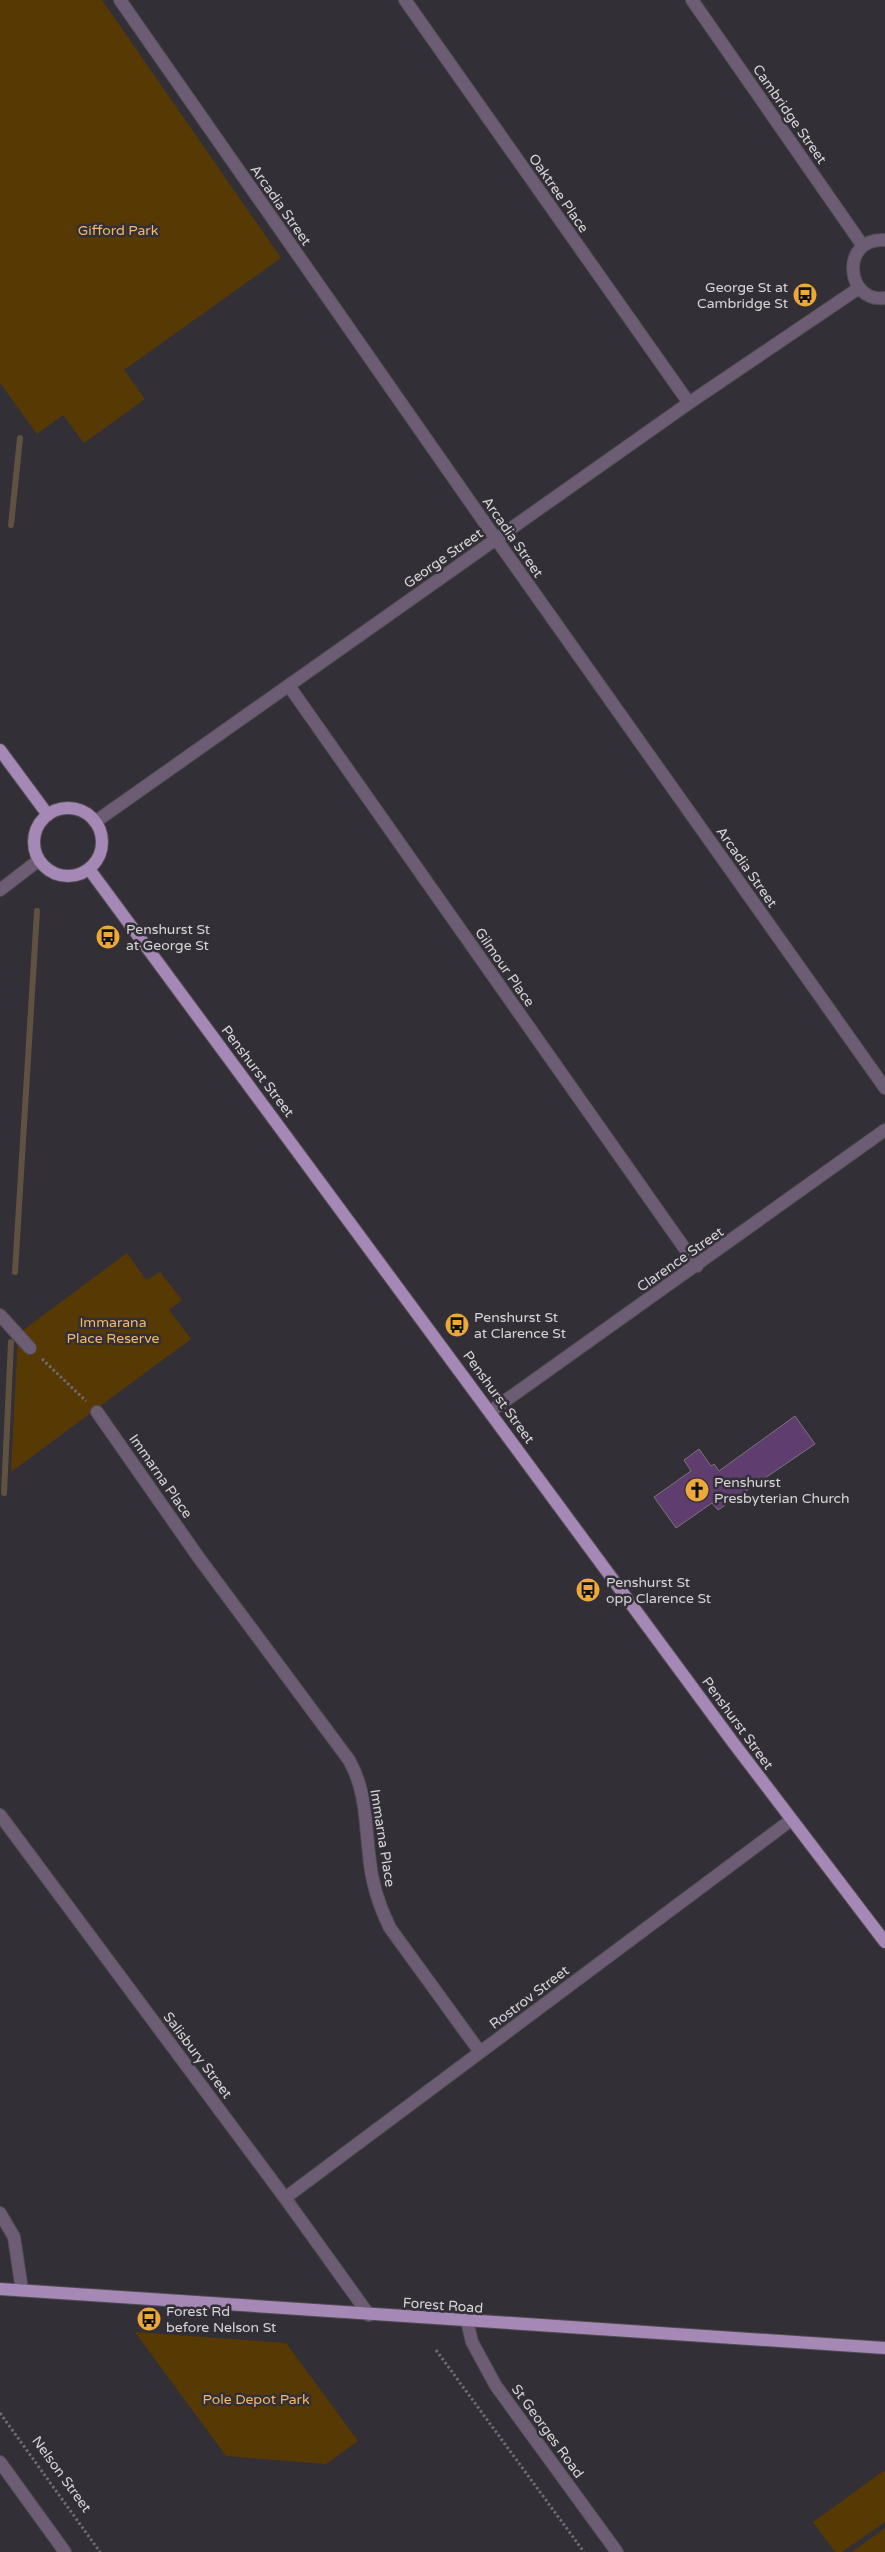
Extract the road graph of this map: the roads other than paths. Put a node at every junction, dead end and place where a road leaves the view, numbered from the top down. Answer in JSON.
{"nodes":[{"id":1,"x":120,"y":0,"type":"edge"},
{"id":2,"x":405,"y":0,"type":"edge"},
{"id":3,"x":692,"y":0,"type":"edge"},
{"id":4,"x":885,"y":240,"type":"edge"},
{"id":5,"x":863,"y":246,"type":"junction"},
{"id":6,"x":859,"y":288,"type":"junction"},
{"id":7,"x":885,"y":298,"type":"edge"},
{"id":8,"x":688,"y":403,"type":"junction"},
{"id":9,"x":496,"y":539,"type":"junction"},
{"id":10,"x":289,"y":686,"type":"junction"},
{"id":11,"x":0,"y":750,"type":"edge"},
{"id":12,"x":48,"y":815,"type":"junction"},
{"id":13,"x":95,"y":822,"type":"junction"},
{"id":14,"x":39,"y":860,"type":"junction"},
{"id":15,"x":89,"y":869,"type":"junction"},
{"id":16,"x":0,"y":890,"type":"edge"},
{"id":17,"x":885,"y":1088,"type":"edge"},
{"id":18,"x":885,"y":1130,"type":"edge"},
{"id":19,"x":696,"y":1266,"type":"junction"},
{"id":20,"x":0,"y":1315,"type":"edge"},
{"id":21,"x":30,"y":1348,"type":"road end"},
{"id":22,"x":491,"y":1411,"type":"junction"},
{"id":23,"x":98,"y":1412,"type":"road end"},
{"id":24,"x":0,"y":1815,"type":"edge"},
{"id":25,"x":791,"y":1820,"type":"junction"},
{"id":26,"x":885,"y":1942,"type":"edge"},
{"id":27,"x":480,"y":2052,"type":"junction"},
{"id":28,"x":285,"y":2198,"type":"junction"},
{"id":29,"x":0,"y":2213,"type":"edge"},
{"id":30,"x":0,"y":2289,"type":"edge"},
{"id":31,"x":22,"y":2290,"type":"junction"},
{"id":32,"x":369,"y":2315,"type":"junction"},
{"id":33,"x":467,"y":2322,"type":"junction"},
{"id":34,"x":885,"y":2348,"type":"edge"},
{"id":35,"x":0,"y":2462,"type":"edge"},
{"id":36,"x":65,"y":2552,"type":"edge"},
{"id":37,"x":617,"y":2552,"type":"edge"}],
"edges":[{"from":1,"to":9,"type":"street","name":"Arcadia Street"},
{"from":2,"to":8,"type":"street","name":"Oaktree Place"},
{"from":3,"to":5,"type":"street","name":"Cambridge Street"},
{"from":4,"to":5,"type":"street"},
{"from":5,"to":6,"type":"street"},
{"from":6,"to":7,"type":"street"},
{"from":6,"to":8,"type":"street","name":"George Street"},
{"from":8,"to":9,"type":"street","name":"George Street"},
{"from":9,"to":10,"type":"street","name":"George Street"},
{"from":9,"to":17,"type":"street","name":"Arcadia Street"},
{"from":10,"to":13,"type":"street","name":"George Street"},
{"from":10,"to":19,"type":"street","name":"Gilmour Place"},
{"from":11,"to":12,"type":"main road"},
{"from":12,"to":13,"type":"main road"},
{"from":12,"to":14,"type":"main road"},
{"from":13,"to":15,"type":"main road"},
{"from":14,"to":15,"type":"main road"},
{"from":14,"to":16,"type":"street"},
{"from":15,"to":22,"type":"main road","name":"Penshurst Street"},
{"from":18,"to":19,"type":"street","name":"Clarence Street"},
{"from":19,"to":22,"type":"street","name":"Clarence Street"},
{"from":20,"to":21,"type":"street"},
{"from":22,"to":25,"type":"main road","name":"Penshurst Street"},
{"from":23,"to":27,"type":"street","name":"Immarna Place"},
{"from":24,"to":28,"type":"street","name":"Salisbury Street"},
{"from":25,"to":26,"type":"main road","name":"Penshurst Street"},
{"from":25,"to":27,"type":"street","name":"Rostrov Street"},
{"from":27,"to":28,"type":"street","name":"Rostrov Street"},
{"from":28,"to":32,"type":"street","name":"Salisbury Street"},
{"from":29,"to":31,"type":"street"},
{"from":30,"to":31,"type":"main road","name":"Forest Road"},
{"from":31,"to":32,"type":"main road","name":"Forest Road"},
{"from":32,"to":33,"type":"main road","name":"Forest Road"},
{"from":33,"to":34,"type":"main road","name":"Forest Road"},
{"from":33,"to":37,"type":"street","name":"St Georges Road"},
{"from":35,"to":36,"type":"street"}]}
